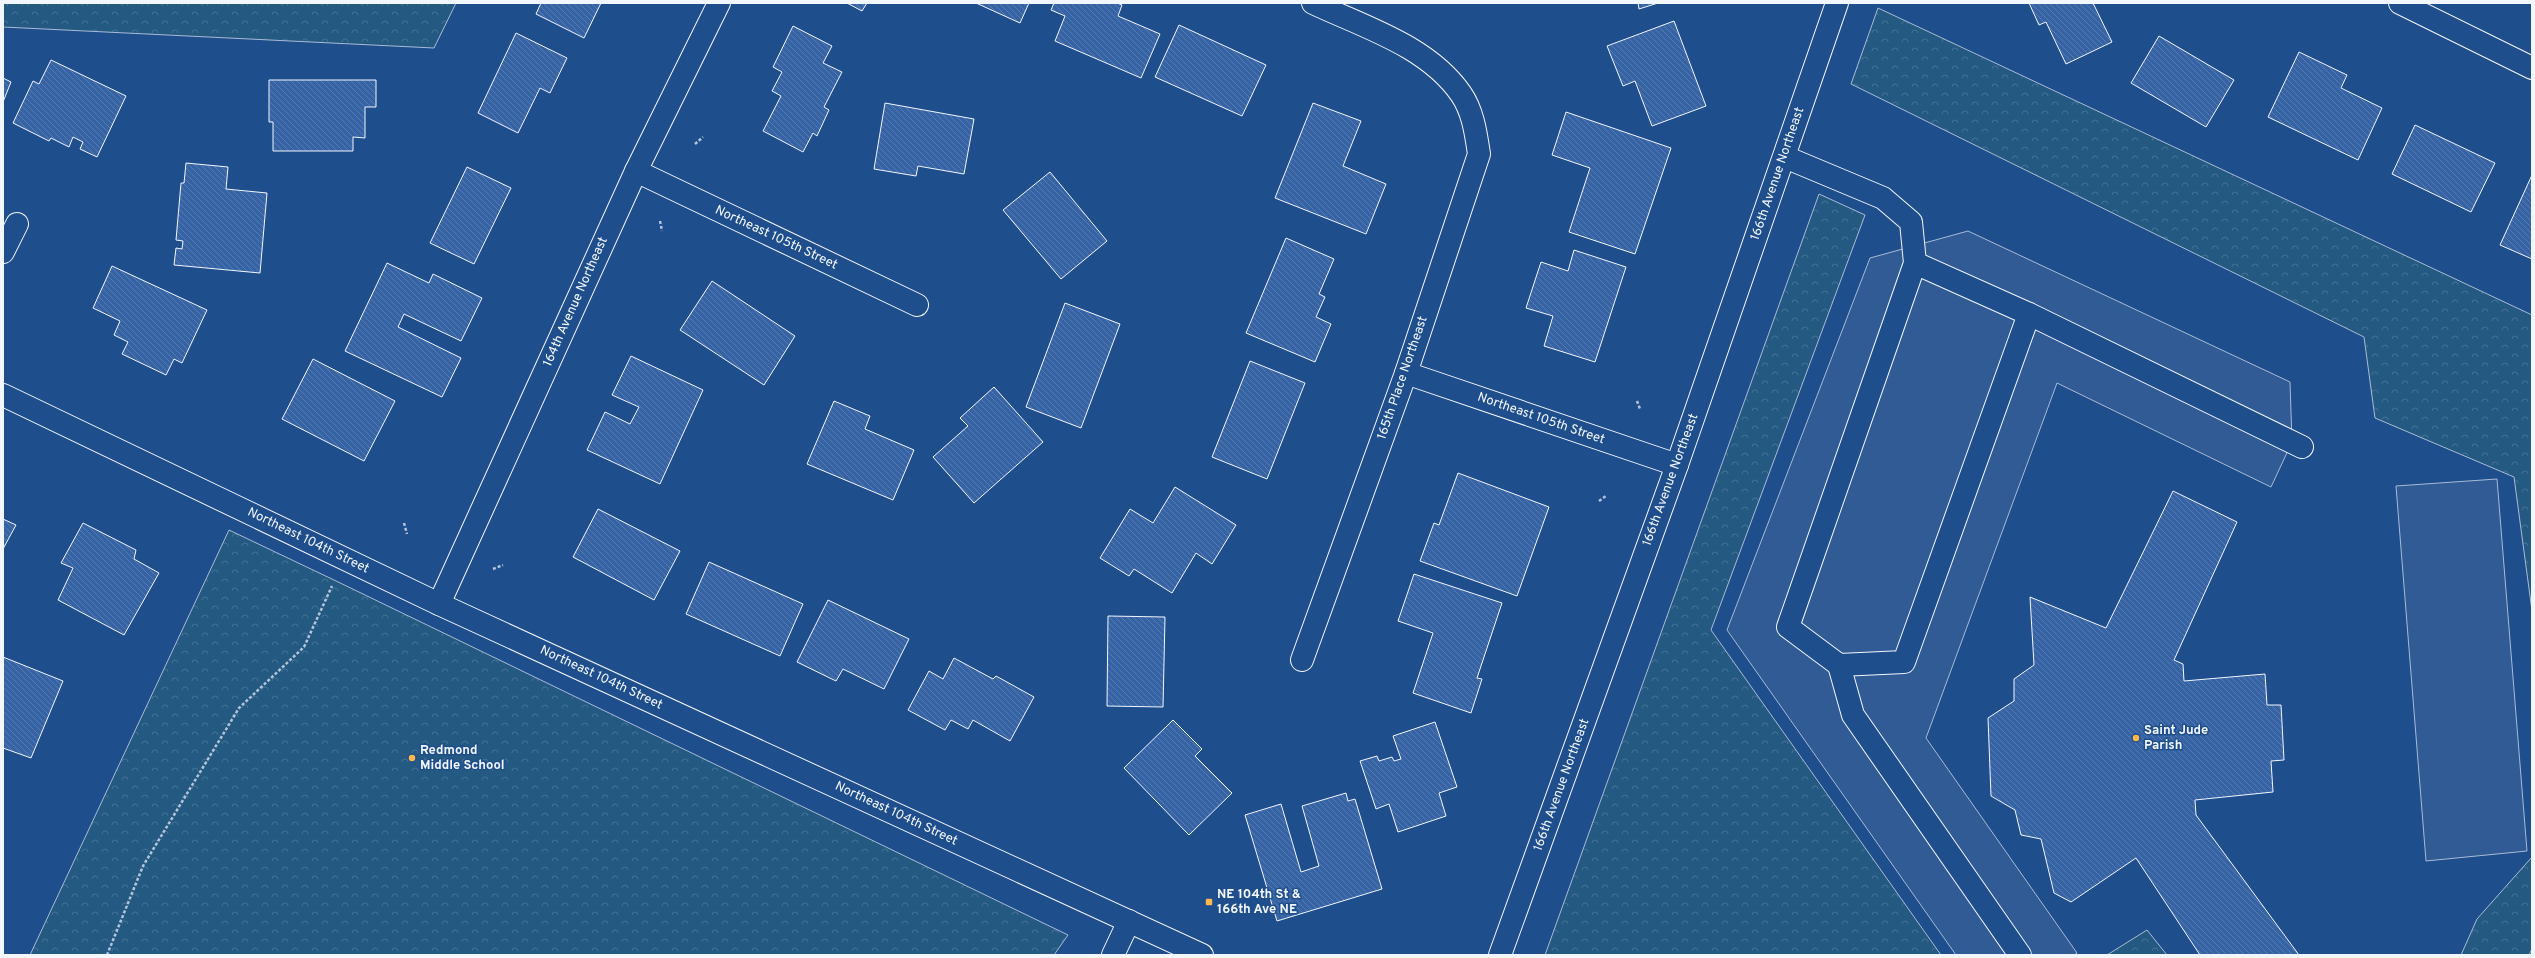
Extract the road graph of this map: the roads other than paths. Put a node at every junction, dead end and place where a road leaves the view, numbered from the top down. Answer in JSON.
{"nodes":[{"id":1,"x":719,"y":3,"type":"edge"},
{"id":2,"x":1313,"y":3,"type":"edge"},
{"id":3,"x":1837,"y":3,"type":"edge"},
{"id":4,"x":2400,"y":3,"type":"edge"},
{"id":5,"x":2532,"y":68,"type":"edge"},
{"id":6,"x":1785,"y":157,"type":"junction"},
{"id":7,"x":636,"y":171,"type":"junction"},
{"id":8,"x":17,"y":224,"type":"dead end"},
{"id":9,"x":3,"y":252,"type":"edge"},
{"id":10,"x":1915,"y":263,"type":"junction"},
{"id":11,"x":917,"y":304,"type":"dead end"},
{"id":12,"x":2029,"y":314,"type":"junction"},
{"id":13,"x":1406,"y":373,"type":"junction"},
{"id":14,"x":3,"y":395,"type":"edge"},
{"id":15,"x":2302,"y":447,"type":"dead end"},
{"id":16,"x":1677,"y":465,"type":"junction"},
{"id":17,"x":439,"y":604,"type":"junction"},
{"id":18,"x":1302,"y":660,"type":"dead end"},
{"id":19,"x":1839,"y":665,"type":"junction"},
{"id":20,"x":1129,"y":921,"type":"junction"},
{"id":21,"x":1113,"y":955,"type":"edge"},
{"id":22,"x":1202,"y":955,"type":"edge"},
{"id":23,"x":1500,"y":955,"type":"edge"},
{"id":24,"x":2020,"y":955,"type":"edge"}],
"edges":[{"from":1,"to":7,"type":"street","name":"164th Avenue Northeast"},
{"from":2,"to":13,"type":"street","name":"165th Place Northeast"},
{"from":3,"to":6,"type":"street","name":"166th Avenue Northeast"},
{"from":4,"to":5,"type":"street"},
{"from":6,"to":10,"type":"street"},
{"from":6,"to":16,"type":"street","name":"166th Avenue Northeast"},
{"from":7,"to":11,"type":"street","name":"Northeast 105th Street"},
{"from":7,"to":17,"type":"street","name":"164th Avenue Northeast"},
{"from":8,"to":9,"type":"street"},
{"from":10,"to":12,"type":"street"},
{"from":10,"to":19,"type":"street"},
{"from":12,"to":15,"type":"street"},
{"from":12,"to":19,"type":"street"},
{"from":13,"to":16,"type":"street","name":"Northeast 105th Street"},
{"from":13,"to":18,"type":"street","name":"165th Place Northeast"},
{"from":14,"to":17,"type":"street","name":"Northeast 104th Street"},
{"from":16,"to":23,"type":"street","name":"166th Avenue Northeast"},
{"from":17,"to":20,"type":"street","name":"Northeast 104th Street"},
{"from":19,"to":24,"type":"street"},
{"from":20,"to":21,"type":"street"},
{"from":20,"to":22,"type":"street","name":"Northeast 104th Street"}]}
